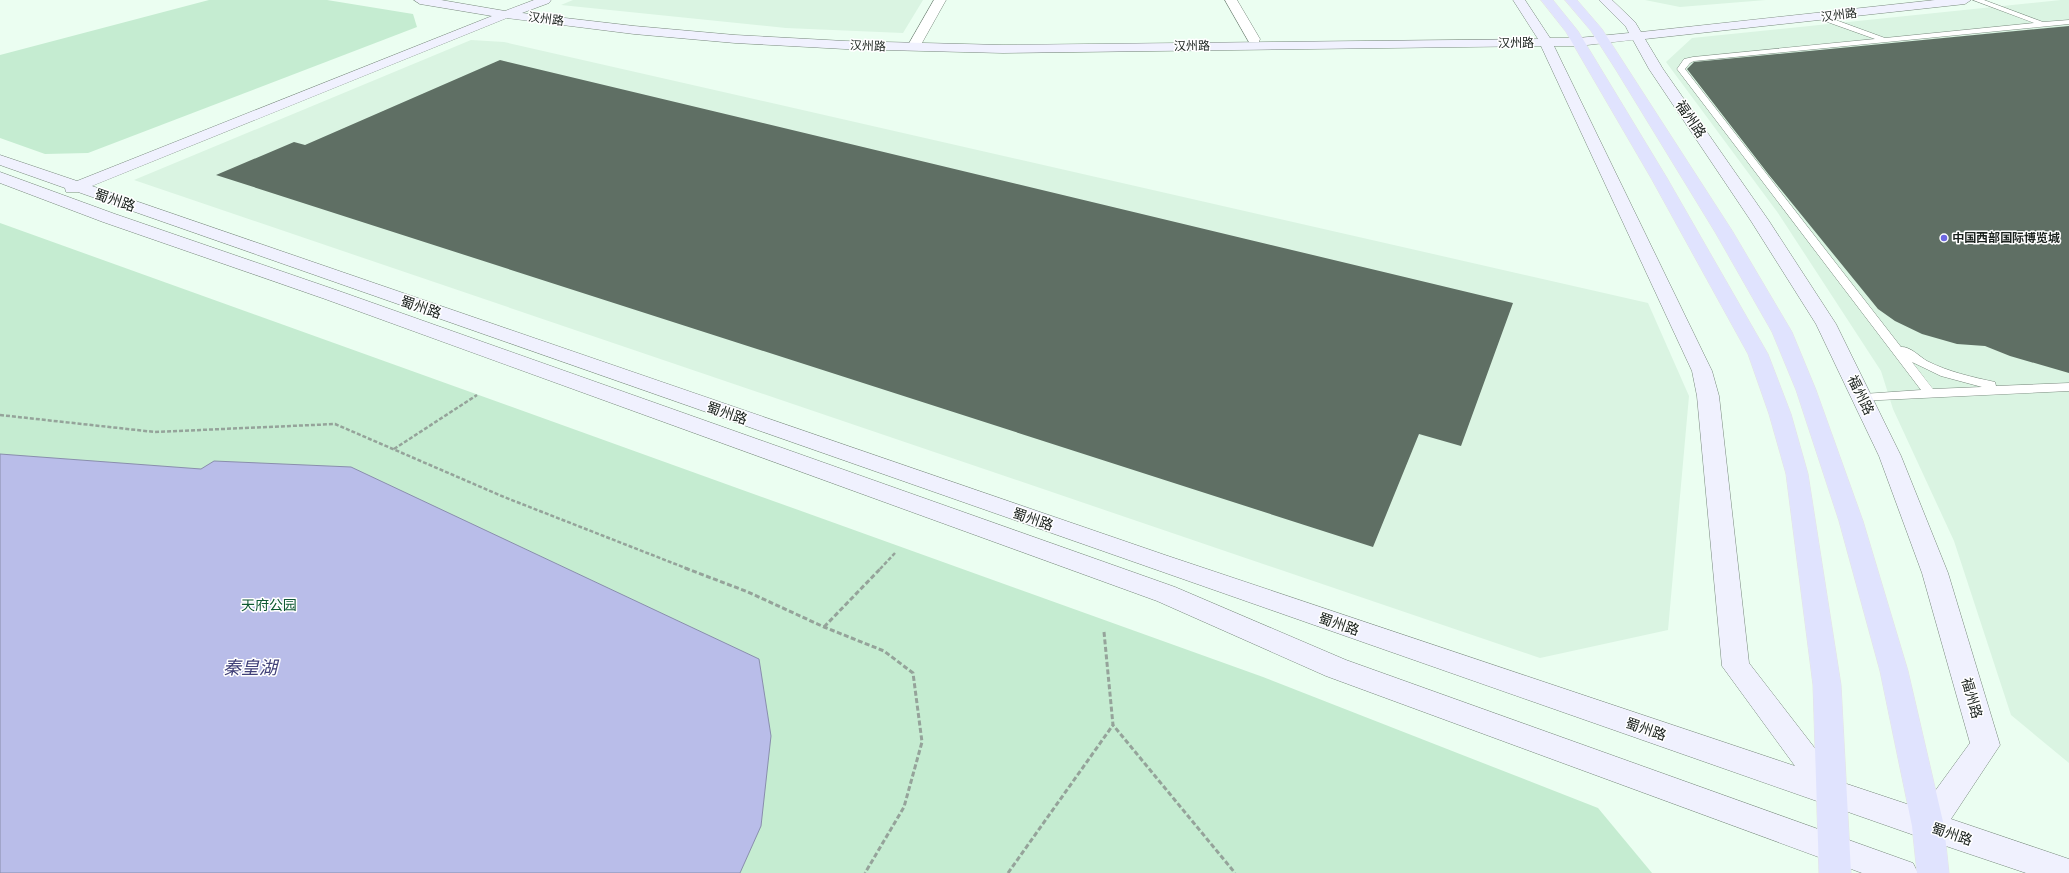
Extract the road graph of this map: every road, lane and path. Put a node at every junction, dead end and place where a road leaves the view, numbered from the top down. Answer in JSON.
{"nodes":[{"id":1,"x":420,"y":0,"type":"edge"},
{"id":2,"x":462,"y":0,"type":"edge"},
{"id":3,"x":545,"y":0,"type":"edge"},
{"id":4,"x":940,"y":0,"type":"edge"},
{"id":5,"x":1231,"y":0,"type":"edge"},
{"id":6,"x":1519,"y":0,"type":"edge"},
{"id":7,"x":1548,"y":0,"type":"edge"},
{"id":8,"x":1571,"y":0,"type":"edge"},
{"id":9,"x":1605,"y":0,"type":"edge"},
{"id":10,"x":1965,"y":0,"type":"edge"},
{"id":11,"x":1977,"y":0,"type":"edge"},
{"id":12,"x":510,"y":9,"type":"edge"},
{"id":13,"x":1822,"y":17,"type":"junction"},
{"id":14,"x":1665,"y":20,"type":"dead end"},
{"id":15,"x":2069,"y":22,"type":"edge"},
{"id":16,"x":2044,"y":25,"type":"junction"},
{"id":17,"x":1634,"y":31,"type":"junction"},
{"id":18,"x":1599,"y":35,"type":"junction"},
{"id":19,"x":1575,"y":36,"type":"junction"},
{"id":20,"x":1543,"y":38,"type":"junction"},
{"id":21,"x":1254,"y":39,"type":"junction"},
{"id":22,"x":1886,"y":40,"type":"junction"},
{"id":23,"x":914,"y":44,"type":"junction"},
{"id":24,"x":0,"y":160,"type":"edge"},
{"id":25,"x":0,"y":177,"type":"edge"},
{"id":26,"x":57,"y":189,"type":"junction"},
{"id":27,"x":1892,"y":342,"type":"junction"},
{"id":28,"x":2069,"y":387,"type":"edge"},
{"id":29,"x":2011,"y":389,"type":"junction"},
{"id":30,"x":1930,"y":393,"type":"junction"},
{"id":31,"x":477,"y":395,"type":"dead end"},
{"id":32,"x":1863,"y":398,"type":"junction"},
{"id":33,"x":0,"y":415,"type":"edge"},
{"id":34,"x":394,"y":450,"type":"junction"},
{"id":35,"x":895,"y":553,"type":"dead end"},
{"id":36,"x":824,"y":627,"type":"junction"},
{"id":37,"x":1104,"y":632,"type":"dead end"},
{"id":38,"x":1113,"y":725,"type":"junction"},
{"id":39,"x":1831,"y":792,"type":"junction"},
{"id":40,"x":1928,"y":826,"type":"junction"},
{"id":41,"x":1834,"y":848,"type":"junction"},
{"id":42,"x":865,"y":873,"type":"edge"},
{"id":43,"x":1008,"y":873,"type":"edge"},
{"id":44,"x":1235,"y":873,"type":"edge"},
{"id":45,"x":1834,"y":873,"type":"edge"},
{"id":46,"x":1902,"y":873,"type":"edge"},
{"id":47,"x":1933,"y":873,"type":"edge"},
{"id":48,"x":2068,"y":873,"type":"edge"}],
"edges":[{"from":1,"to":12,"type":"main road","name":"汉州路"},
{"from":2,"to":12,"type":"main road","name":"汉州路"},
{"from":3,"to":12,"type":"main road"},
{"from":4,"to":23,"type":"street"},
{"from":5,"to":21,"type":"street"},
{"from":6,"to":20,"type":"main road"},
{"from":7,"to":19,"type":"main road"},
{"from":8,"to":18,"type":"main road"},
{"from":9,"to":17,"type":"main road","name":"福州路"},
{"from":10,"to":13,"type":"main road","name":"汉州路"},
{"from":11,"to":16,"type":"lane"},
{"from":12,"to":23,"type":"main road","name":"汉州路"},
{"from":12,"to":26,"type":"main road"},
{"from":13,"to":17,"type":"main road","name":"汉州路"},
{"from":13,"to":22,"type":"lane"},
{"from":14,"to":17,"type":"main road","name":"汉州路"},
{"from":15,"to":16,"type":"lane"},
{"from":16,"to":22,"type":"lane"},
{"from":17,"to":18,"type":"main road","name":"汉州路"},
{"from":17,"to":32,"type":"main road","name":"福州路"},
{"from":18,"to":19,"type":"main road","name":"汉州路"},
{"from":18,"to":40,"type":"main road"},
{"from":19,"to":20,"type":"main road","name":"汉州路"},
{"from":19,"to":39,"type":"main road"},
{"from":20,"to":21,"type":"main road","name":"汉州路"},
{"from":20,"to":23,"type":"main road","name":"汉州路"},
{"from":20,"to":39,"type":"main road"},
{"from":21,"to":23,"type":"main road","name":"汉州路"},
{"from":22,"to":27,"type":"lane"},
{"from":24,"to":26,"type":"main road","name":"蜀州路"},
{"from":25,"to":26,"type":"main road","name":"蜀州路"},
{"from":26,"to":39,"type":"main road","name":"蜀州路"},
{"from":26,"to":41,"type":"main road","name":"蜀州路"},
{"from":27,"to":29,"type":"lane"},
{"from":27,"to":30,"type":"lane"},
{"from":28,"to":29,"type":"lane"},
{"from":29,"to":30,"type":"lane"},
{"from":30,"to":32,"type":"lane"},
{"from":31,"to":34,"type":"path"},
{"from":32,"to":40,"type":"main road","name":"福州路"},
{"from":33,"to":34,"type":"path"},
{"from":34,"to":36,"type":"path"},
{"from":35,"to":36,"type":"path"},
{"from":36,"to":42,"type":"path"},
{"from":37,"to":38,"type":"path"},
{"from":38,"to":43,"type":"path"},
{"from":38,"to":44,"type":"path"},
{"from":39,"to":40,"type":"main road","name":"蜀州路"},
{"from":39,"to":41,"type":"main road"},
{"from":40,"to":47,"type":"main road"},
{"from":40,"to":48,"type":"main road","name":"蜀州路"},
{"from":41,"to":45,"type":"main road"},
{"from":41,"to":46,"type":"main road","name":"蜀州路"}]}
